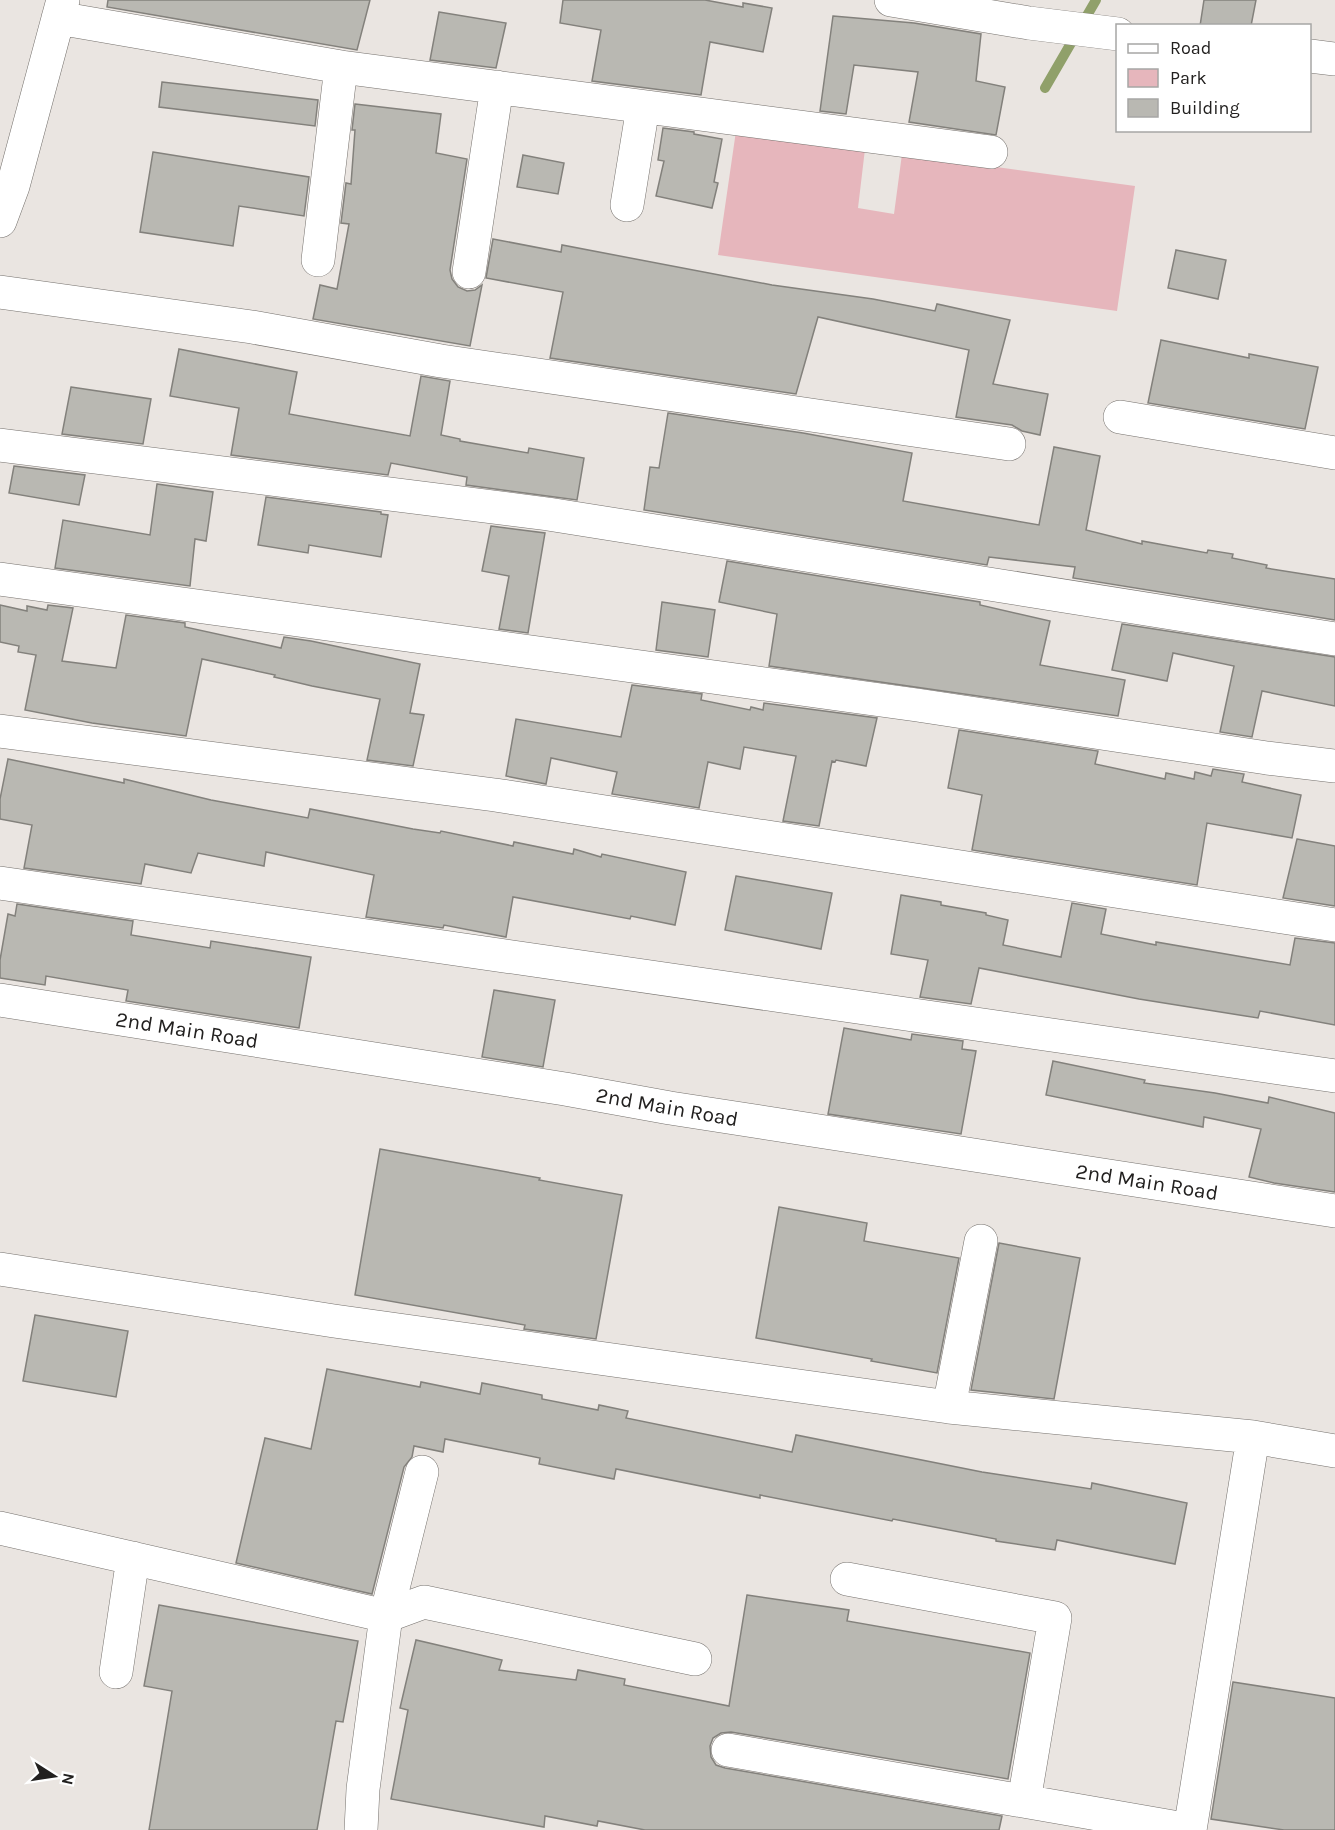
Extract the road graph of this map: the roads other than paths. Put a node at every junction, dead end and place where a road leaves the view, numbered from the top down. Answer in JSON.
{"nodes":[{"id":1,"x":891,"y":0,"type":"edge"},
{"id":2,"x":61,"y":9,"type":"edge"},
{"id":3,"x":1116,"y":34,"type":"edge"},
{"id":4,"x":1311,"y":56,"type":"edge"},
{"id":5,"x":1335,"y":59,"type":"edge"},
{"id":6,"x":341,"y":67,"type":"junction"},
{"id":7,"x":496,"y":87,"type":"junction"},
{"id":8,"x":643,"y":106,"type":"junction"},
{"id":9,"x":991,"y":152,"type":"dead end"},
{"id":10,"x":6,"y":184,"type":"edge"},
{"id":11,"x":627,"y":205,"type":"dead end"},
{"id":12,"x":0,"y":221,"type":"edge"},
{"id":13,"x":318,"y":260,"type":"dead end"},
{"id":14,"x":469,"y":272,"type":"dead end"},
{"id":15,"x":0,"y":292,"type":"edge"},
{"id":16,"x":1120,"y":417,"type":"dead end"},
{"id":17,"x":1009,"y":444,"type":"dead end"},
{"id":18,"x":0,"y":445,"type":"edge"},
{"id":19,"x":1335,"y":453,"type":"edge"},
{"id":20,"x":0,"y":579,"type":"edge"},
{"id":21,"x":1335,"y":639,"type":"edge"},
{"id":22,"x":0,"y":731,"type":"edge"},
{"id":23,"x":1335,"y":766,"type":"edge"},
{"id":24,"x":0,"y":883,"type":"edge"},
{"id":25,"x":1335,"y":925,"type":"edge"},
{"id":26,"x":0,"y":1000,"type":"edge"},
{"id":27,"x":1335,"y":1076,"type":"edge"},
{"id":28,"x":1335,"y":1210,"type":"edge"},
{"id":29,"x":981,"y":1241,"type":"dead end"},
{"id":30,"x":0,"y":1269,"type":"edge"},
{"id":31,"x":949,"y":1407,"type":"junction"},
{"id":32,"x":1253,"y":1437,"type":"junction"},
{"id":33,"x":1335,"y":1451,"type":"edge"},
{"id":34,"x":422,"y":1472,"type":"dead end"},
{"id":35,"x":0,"y":1528,"type":"edge"},
{"id":36,"x":133,"y":1558,"type":"junction"},
{"id":37,"x":847,"y":1579,"type":"dead end"},
{"id":38,"x":386,"y":1616,"type":"junction"},
{"id":39,"x":695,"y":1659,"type":"dead end"},
{"id":40,"x":116,"y":1672,"type":"dead end"},
{"id":41,"x":728,"y":1750,"type":"dead end"},
{"id":42,"x":1024,"y":1801,"type":"junction"},
{"id":43,"x":361,"y":1830,"type":"edge"},
{"id":44,"x":1190,"y":1830,"type":"edge"}],
"edges":[{"from":1,"to":3,"type":"street"},
{"from":2,"to":6,"type":"street"},
{"from":2,"to":10,"type":"street"},
{"from":4,"to":5,"type":"street"},
{"from":6,"to":7,"type":"street"},
{"from":6,"to":13,"type":"street"},
{"from":7,"to":8,"type":"street"},
{"from":7,"to":14,"type":"street"},
{"from":8,"to":9,"type":"street"},
{"from":8,"to":11,"type":"street"},
{"from":10,"to":12,"type":"street"},
{"from":15,"to":17,"type":"street"},
{"from":16,"to":19,"type":"street"},
{"from":18,"to":21,"type":"street"},
{"from":20,"to":23,"type":"street"},
{"from":22,"to":25,"type":"street"},
{"from":24,"to":27,"type":"street"},
{"from":26,"to":28,"type":"street","name":"2nd Main Road"},
{"from":29,"to":31,"type":"street"},
{"from":30,"to":31,"type":"street"},
{"from":31,"to":32,"type":"street"},
{"from":32,"to":33,"type":"street"},
{"from":32,"to":44,"type":"street"},
{"from":34,"to":38,"type":"street"},
{"from":35,"to":36,"type":"street"},
{"from":36,"to":38,"type":"street"},
{"from":36,"to":40,"type":"street"},
{"from":37,"to":42,"type":"street"},
{"from":38,"to":39,"type":"street"},
{"from":38,"to":43,"type":"street"},
{"from":41,"to":42,"type":"street"},
{"from":42,"to":44,"type":"street"}]}
